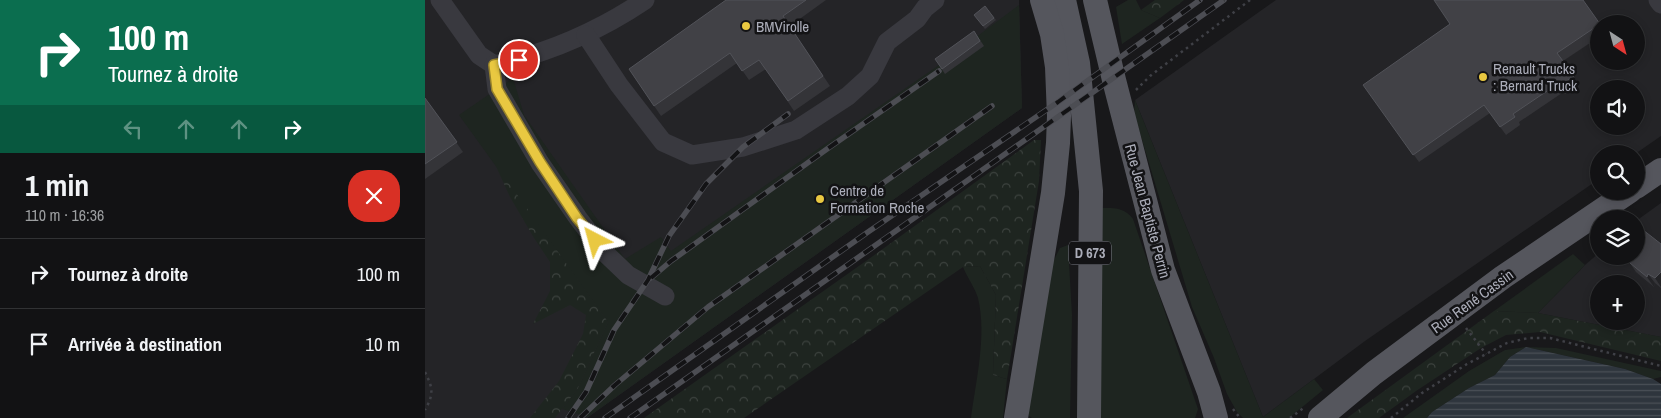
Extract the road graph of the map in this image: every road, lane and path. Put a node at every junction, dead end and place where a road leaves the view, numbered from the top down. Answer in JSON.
{"nodes":[{"id":1,"x":440,"y":0,"type":"edge"},
{"id":2,"x":645,"y":0,"type":"edge"},
{"id":3,"x":935,"y":0,"type":"edge"},
{"id":4,"x":1042,"y":0,"type":"edge"},
{"id":5,"x":1064,"y":0,"type":"edge"},
{"id":6,"x":1095,"y":0,"type":"edge"},
{"id":7,"x":1251,"y":0,"type":"edge"},
{"id":8,"x":1658,"y":0,"type":"edge"},
{"id":9,"x":1661,"y":4,"type":"edge"},
{"id":10,"x":587,"y":35,"type":"junction"},
{"id":11,"x":494,"y":65,"type":"junction"},
{"id":12,"x":1120,"y":105,"type":"junction"},
{"id":13,"x":1661,"y":170,"type":"edge"},
{"id":14,"x":1645,"y":181,"type":"edge"},
{"id":15,"x":1617,"y":200,"type":"edge"},
{"id":16,"x":665,"y":296,"type":"dead end"},
{"id":17,"x":1455,"y":313,"type":"junction"},
{"id":18,"x":1486,"y":354,"type":"junction"},
{"id":19,"x":1661,"y":366,"type":"edge"},
{"id":20,"x":425,"y":372,"type":"edge"},
{"id":21,"x":1089,"y":407,"type":"edge"},
{"id":22,"x":425,"y":410,"type":"edge"},
{"id":23,"x":1016,"y":418,"type":"edge"},
{"id":24,"x":1216,"y":418,"type":"edge"},
{"id":25,"x":1320,"y":418,"type":"edge"},
{"id":26,"x":1391,"y":418,"type":"edge"}],
"edges":[{"from":1,"to":11,"type":"lane"},
{"from":2,"to":10,"type":"lane"},
{"from":3,"to":10,"type":"lane"},
{"from":4,"to":23,"type":"main road"},
{"from":5,"to":21,"type":"main road","number":"D 673"},
{"from":6,"to":12,"type":"main road","name":"Rue Jean Baptiste Perrin"},
{"from":7,"to":12,"type":"path"},
{"from":8,"to":9,"type":"lane"},
{"from":10,"to":11,"type":"lane"},
{"from":11,"to":16,"type":"lane"},
{"from":12,"to":24,"type":"main road","name":"Rue Jean Baptiste Perrin"},
{"from":13,"to":14,"type":"main road"},
{"from":15,"to":17,"type":"main road","name":"Rue René Cassin"},
{"from":17,"to":18,"type":"path"},
{"from":17,"to":25,"type":"main road","name":"Rue René Cassin"},
{"from":18,"to":19,"type":"path"},
{"from":18,"to":26,"type":"path"},
{"from":20,"to":22,"type":"path"}]}
